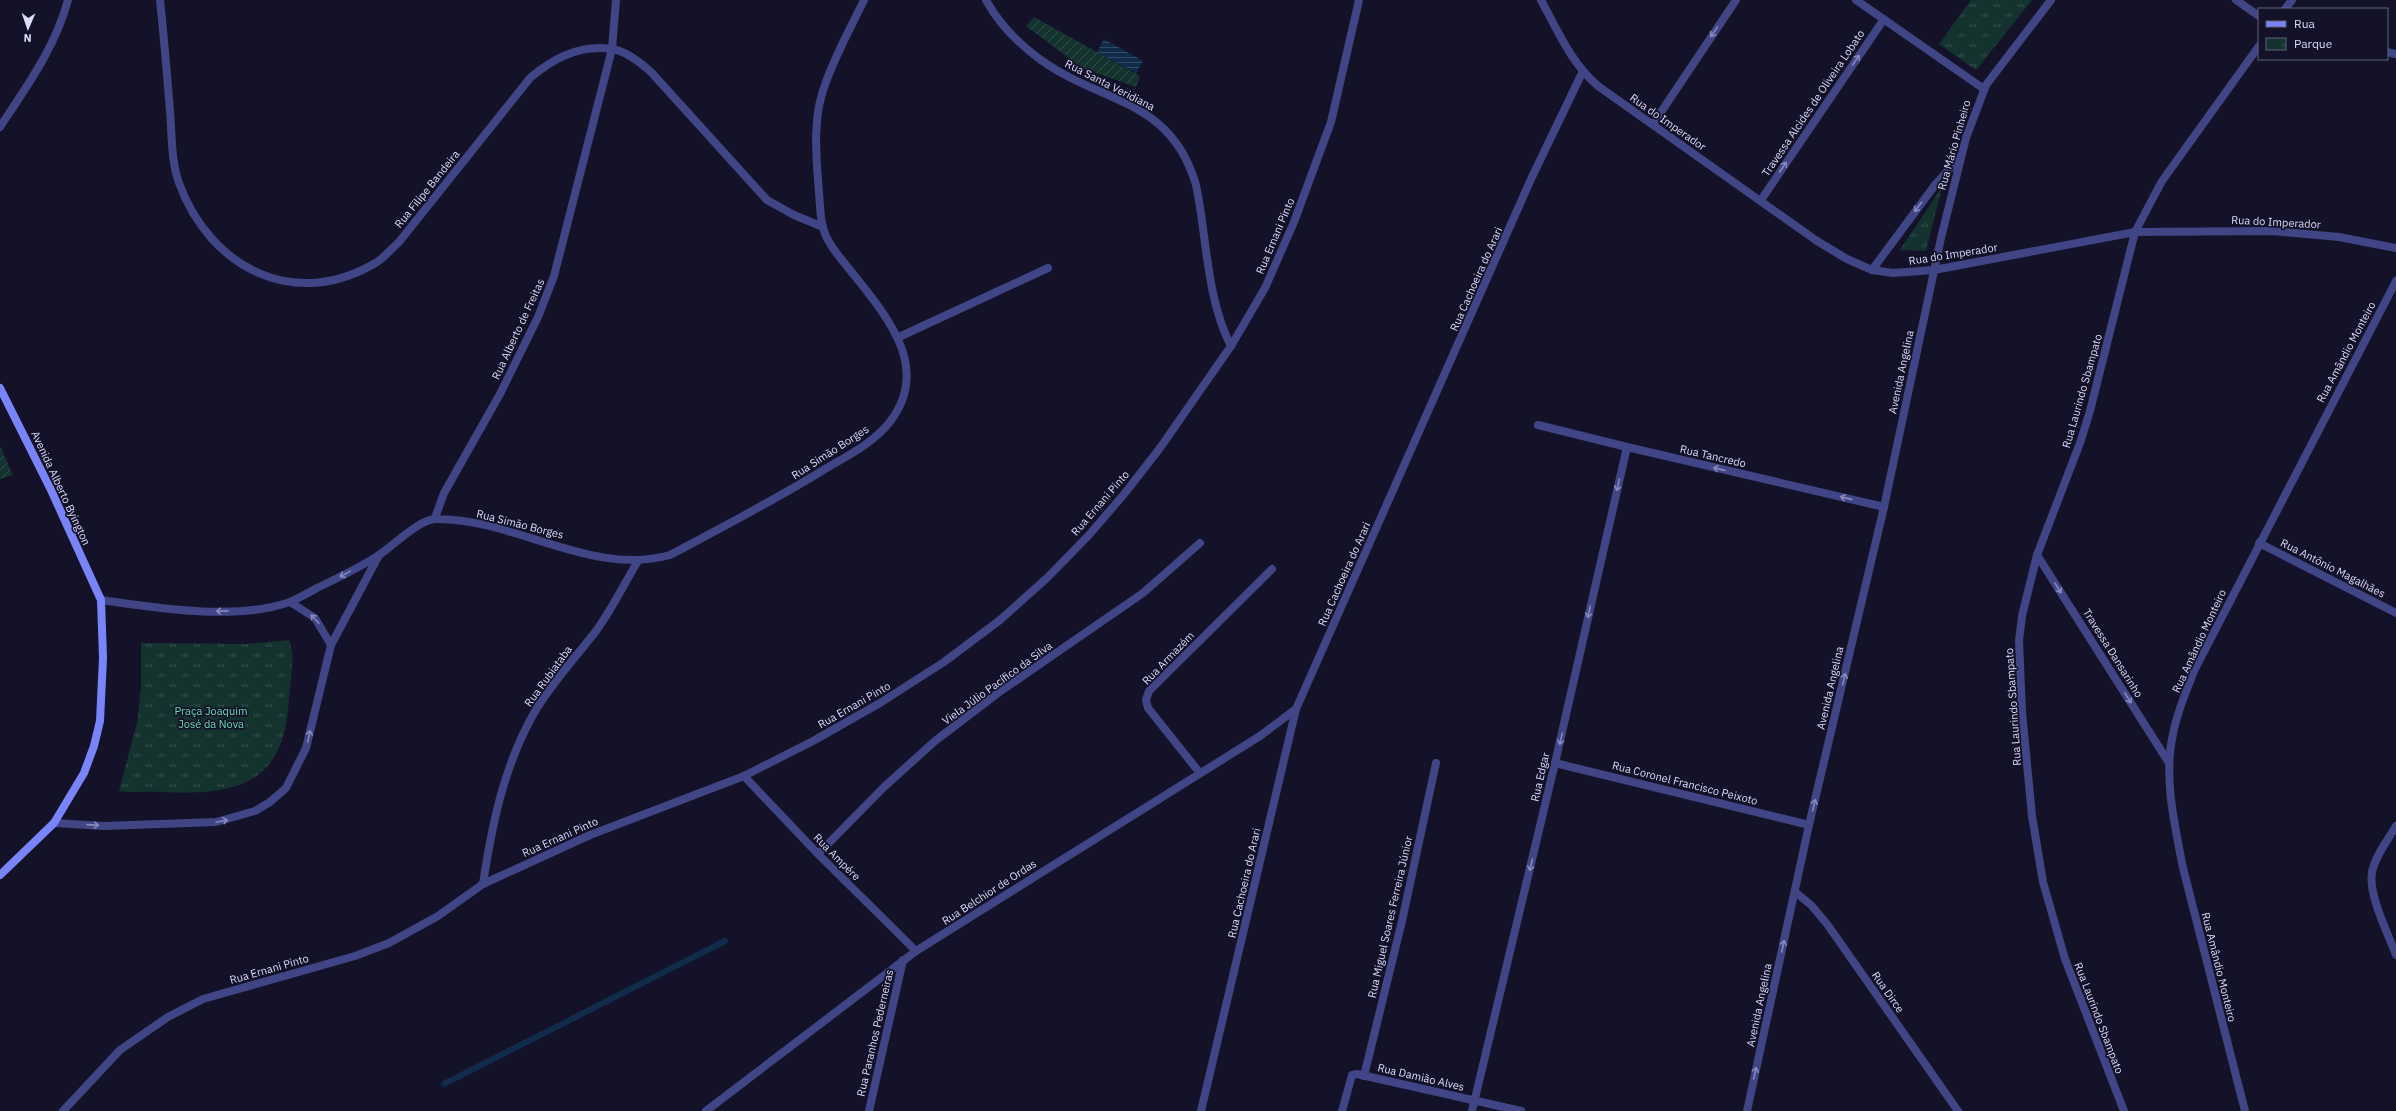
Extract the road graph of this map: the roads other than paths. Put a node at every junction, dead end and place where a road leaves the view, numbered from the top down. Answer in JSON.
{"nodes":[{"id":1,"x":68,"y":0,"type":"edge"},
{"id":2,"x":160,"y":0,"type":"edge"},
{"id":3,"x":616,"y":0,"type":"edge"},
{"id":4,"x":864,"y":0,"type":"edge"},
{"id":5,"x":986,"y":0,"type":"edge"},
{"id":6,"x":1359,"y":0,"type":"edge"},
{"id":7,"x":1541,"y":0,"type":"edge"},
{"id":8,"x":1736,"y":0,"type":"edge"},
{"id":9,"x":1856,"y":0,"type":"edge"},
{"id":10,"x":2051,"y":0,"type":"edge"},
{"id":11,"x":2236,"y":0,"type":"edge"},
{"id":12,"x":2292,"y":0,"type":"edge"},
{"id":13,"x":2286,"y":8,"type":"edge"},
{"id":14,"x":2258,"y":15,"type":"edge"},
{"id":15,"x":1884,"y":19,"type":"junction"},
{"id":16,"x":2258,"y":47,"type":"edge"},
{"id":17,"x":612,"y":49,"type":"junction"},
{"id":18,"x":1582,"y":73,"type":"junction"},
{"id":19,"x":1984,"y":89,"type":"junction"},
{"id":20,"x":1653,"y":124,"type":"junction"},
{"id":21,"x":0,"y":127,"type":"edge"},
{"id":22,"x":1961,"y":155,"type":"junction"},
{"id":23,"x":1761,"y":200,"type":"junction"},
{"id":24,"x":823,"y":227,"type":"junction"},
{"id":25,"x":2134,"y":232,"type":"junction"},
{"id":26,"x":2396,"y":248,"type":"edge"},
{"id":27,"x":1048,"y":268,"type":"dead end"},
{"id":28,"x":1872,"y":270,"type":"junction"},
{"id":29,"x":1934,"y":270,"type":"junction"},
{"id":30,"x":2396,"y":281,"type":"edge"},
{"id":31,"x":898,"y":336,"type":"junction"},
{"id":32,"x":1231,"y":346,"type":"junction"},
{"id":33,"x":0,"y":388,"type":"edge"},
{"id":34,"x":1538,"y":425,"type":"dead end"},
{"id":35,"x":1627,"y":447,"type":"junction"},
{"id":36,"x":1884,"y":506,"type":"junction"},
{"id":37,"x":435,"y":518,"type":"junction"},
{"id":38,"x":1200,"y":543,"type":"dead end"},
{"id":39,"x":2259,"y":543,"type":"junction"},
{"id":40,"x":379,"y":555,"type":"junction"},
{"id":41,"x":2037,"y":555,"type":"junction"},
{"id":42,"x":638,"y":561,"type":"junction"},
{"id":43,"x":1272,"y":569,"type":"dead end"},
{"id":44,"x":101,"y":600,"type":"junction"},
{"id":45,"x":290,"y":602,"type":"junction"},
{"id":46,"x":2396,"y":613,"type":"edge"},
{"id":47,"x":331,"y":645,"type":"junction"},
{"id":48,"x":1296,"y":709,"type":"junction"},
{"id":49,"x":1436,"y":763,"type":"dead end"},
{"id":50,"x":1555,"y":763,"type":"junction"},
{"id":51,"x":2169,"y":763,"type":"junction"},
{"id":52,"x":1199,"y":772,"type":"junction"},
{"id":53,"x":744,"y":776,"type":"junction"},
{"id":54,"x":54,"y":823,"type":"junction"},
{"id":55,"x":1809,"y":826,"type":"junction"},
{"id":56,"x":2396,"y":826,"type":"edge"},
{"id":57,"x":818,"y":854,"type":"junction"},
{"id":58,"x":0,"y":875,"type":"edge"},
{"id":59,"x":483,"y":884,"type":"junction"},
{"id":60,"x":1795,"y":892,"type":"junction"},
{"id":61,"x":916,"y":951,"type":"junction"},
{"id":62,"x":2396,"y":955,"type":"edge"},
{"id":63,"x":903,"y":960,"type":"junction"},
{"id":64,"x":1364,"y":1076,"type":"junction"},
{"id":65,"x":1475,"y":1100,"type":"junction"},
{"id":66,"x":63,"y":1111,"type":"edge"},
{"id":67,"x":706,"y":1111,"type":"edge"},
{"id":68,"x":869,"y":1111,"type":"edge"},
{"id":69,"x":1202,"y":1111,"type":"edge"},
{"id":70,"x":1342,"y":1111,"type":"edge"},
{"id":71,"x":1472,"y":1111,"type":"edge"},
{"id":72,"x":1522,"y":1111,"type":"edge"},
{"id":73,"x":1747,"y":1111,"type":"edge"},
{"id":74,"x":1958,"y":1111,"type":"edge"},
{"id":75,"x":2124,"y":1111,"type":"edge"},
{"id":76,"x":2245,"y":1111,"type":"edge"}],
"edges":[{"from":1,"to":21,"type":"street"},
{"from":2,"to":17,"type":"street","name":"Rua Filipe Bandeira"},
{"from":3,"to":17,"type":"street","name":"Rua Alberto de Freitas"},
{"from":4,"to":24,"type":"street","name":"Rua Simão Borges"},
{"from":5,"to":32,"type":"street","name":"Rua Santa Veridiana"},
{"from":6,"to":32,"type":"street","name":"Rua Ernani Pinto"},
{"from":7,"to":18,"type":"street","name":"Rua do Imperador"},
{"from":8,"to":20,"type":"street","one_way":true},
{"from":9,"to":15,"type":"street"},
{"from":10,"to":19,"type":"street","name":"Rua Mário Pinheiro"},
{"from":11,"to":14,"type":"street"},
{"from":12,"to":13,"type":"street"},
{"from":15,"to":19,"type":"street"},
{"from":23,"to":15,"type":"street","name":"Travessa Alcides de Oliveira Lobato","one_way":true},
{"from":16,"to":25,"type":"street","name":"Rua Laurindo Sbampato"},
{"from":17,"to":24,"type":"street","name":"Rua Filipe Bandeira"},
{"from":17,"to":37,"type":"street","name":"Rua Alberto de Freitas"},
{"from":18,"to":20,"type":"street","name":"Rua do Imperador"},
{"from":18,"to":48,"type":"street","name":"Rua Cachoeira do Arari"},
{"from":19,"to":22,"type":"street","name":"Rua Mário Pinheiro"},
{"from":20,"to":23,"type":"street","name":"Rua do Imperador"},
{"from":22,"to":28,"type":"street","one_way":true},
{"from":22,"to":29,"type":"street","name":"Rua Mário Pinheiro"},
{"from":23,"to":28,"type":"street","name":"Rua do Imperador"},
{"from":24,"to":31,"type":"street","name":"Rua Simão Borges"},
{"from":25,"to":26,"type":"street","name":"Rua do Imperador"},
{"from":25,"to":29,"type":"street","name":"Rua do Imperador"},
{"from":25,"to":41,"type":"street","name":"Rua Laurindo Sbampato"},
{"from":27,"to":31,"type":"street"},
{"from":28,"to":29,"type":"street","name":"Rua do Imperador"},
{"from":29,"to":36,"type":"street","name":"Avenida Angelina"},
{"from":30,"to":39,"type":"street","name":"Rua Amândio Monteiro"},
{"from":31,"to":42,"type":"street","name":"Rua Simão Borges"},
{"from":32,"to":53,"type":"street","name":"Rua Ernani Pinto"},
{"from":33,"to":44,"type":"main road","name":"Avenida Alberto Byington"},
{"from":34,"to":35,"type":"street","name":"Rua Tancredo"},
{"from":36,"to":35,"type":"street","name":"Rua Tancredo","one_way":true},
{"from":35,"to":50,"type":"street","name":"Rua Edgar","one_way":true},
{"from":55,"to":36,"type":"street","name":"Avenida Angelina","one_way":true},
{"from":37,"to":40,"type":"street"},
{"from":37,"to":42,"type":"street","name":"Rua Simão Borges"},
{"from":38,"to":57,"type":"street","name":"Viela Júlio Pacífico da Silva"},
{"from":39,"to":46,"type":"street","name":"Rua Antônio Magalhães"},
{"from":39,"to":51,"type":"street","name":"Rua Amândio Monteiro"},
{"from":40,"to":45,"type":"street","one_way":true},
{"from":40,"to":47,"type":"street"},
{"from":41,"to":51,"type":"street","name":"Travessa Dansarinho","one_way":true},
{"from":41,"to":75,"type":"street","name":"Rua Laurindo Sbampato"},
{"from":42,"to":59,"type":"street","name":"Rua Rubiataba"},
{"from":43,"to":52,"type":"street","name":"Rua Armazém"},
{"from":45,"to":44,"type":"street","one_way":true},
{"from":44,"to":54,"type":"main road"},
{"from":47,"to":45,"type":"street","one_way":true},
{"from":54,"to":47,"type":"street","one_way":true},
{"from":48,"to":52,"type":"street","name":"Rua Belchior de Ordas"},
{"from":48,"to":69,"type":"street","name":"Rua Cachoeira do Arari"},
{"from":49,"to":64,"type":"street","name":"Rua Miguel Soares Ferreira Júnior"},
{"from":50,"to":55,"type":"street","name":"Rua Coronel Francisco Peixoto"},
{"from":50,"to":65,"type":"street","name":"Rua Edgar","one_way":true},
{"from":51,"to":76,"type":"street","name":"Rua Amândio Monteiro"},
{"from":52,"to":61,"type":"street","name":"Rua Belchior de Ordas"},
{"from":53,"to":57,"type":"street","name":"Rua Ampére"},
{"from":53,"to":59,"type":"street","name":"Rua Ernani Pinto"},
{"from":54,"to":58,"type":"main road"},
{"from":55,"to":60,"type":"street","name":"Avenida Angelina"},
{"from":56,"to":62,"type":"street"},
{"from":57,"to":61,"type":"street","name":"Rua Ampére"},
{"from":59,"to":66,"type":"street","name":"Rua Ernani Pinto"},
{"from":73,"to":60,"type":"street","name":"Avenida Angelina","one_way":true},
{"from":60,"to":74,"type":"street","name":"Rua Dirce"},
{"from":61,"to":63,"type":"street","name":"Rua Belchior de Ordas"},
{"from":63,"to":67,"type":"street","name":"Rua Belchior de Ordas"},
{"from":63,"to":68,"type":"street","name":"Rua Paranhos Pederneiras"},
{"from":64,"to":65,"type":"street","name":"Rua Damião Alves"},
{"from":64,"to":70,"type":"street","name":"Rua Damião Alves"},
{"from":65,"to":71,"type":"street","name":"Rua Edgar"},
{"from":65,"to":72,"type":"street","name":"Rua Damião Alves"}]}
